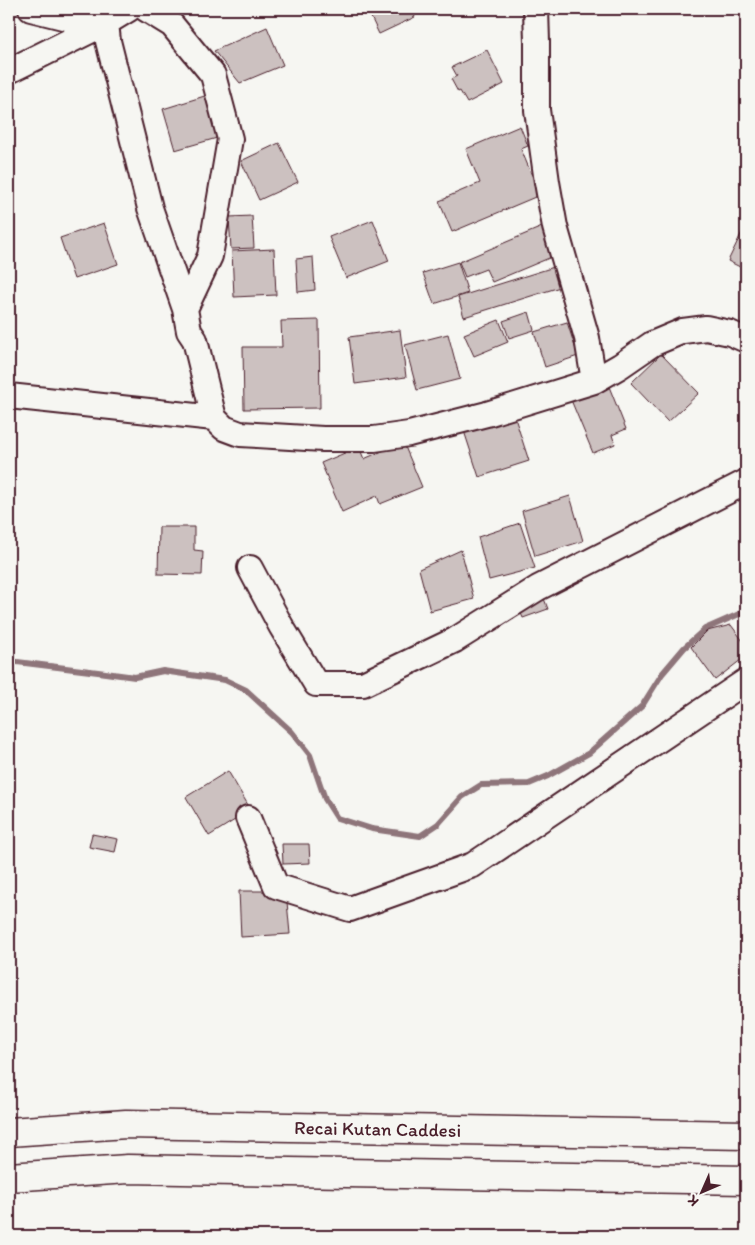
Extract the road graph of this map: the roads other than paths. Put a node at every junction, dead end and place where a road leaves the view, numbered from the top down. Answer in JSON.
{"nodes":[{"id":1,"x":31,"y":9,"type":"edge"},
{"id":2,"x":129,"y":9,"type":"edge"},
{"id":3,"x":146,"y":9,"type":"edge"},
{"id":4,"x":536,"y":9,"type":"edge"},
{"id":5,"x":104,"y":16,"type":"edge"},
{"id":6,"x":9,"y":71,"type":"edge"},
{"id":7,"x":185,"y":309,"type":"junction"},
{"id":8,"x":746,"y":340,"type":"edge"},
{"id":9,"x":594,"y":381,"type":"junction"},
{"id":10,"x":9,"y":396,"type":"edge"},
{"id":11,"x":219,"y":423,"type":"junction"},
{"id":12,"x":746,"y":482,"type":"edge"},
{"id":13,"x":250,"y":568,"type":"dead end"},
{"id":14,"x":746,"y":682,"type":"edge"},
{"id":15,"x":248,"y":818,"type":"dead end"},
{"id":16,"x":9,"y":1132,"type":"edge"},
{"id":17,"x":746,"y":1135,"type":"edge"},
{"id":18,"x":9,"y":1177,"type":"edge"},
{"id":19,"x":746,"y":1180,"type":"edge"}],
"edges":[{"from":1,"to":5,"type":"street"},
{"from":2,"to":5,"type":"street"},
{"from":3,"to":7,"type":"street"},
{"from":4,"to":9,"type":"street"},
{"from":5,"to":6,"type":"street"},
{"from":5,"to":7,"type":"street"},
{"from":7,"to":11,"type":"street"},
{"from":8,"to":9,"type":"street"},
{"from":9,"to":11,"type":"street"},
{"from":10,"to":11,"type":"street"},
{"from":12,"to":13,"type":"street"},
{"from":14,"to":15,"type":"street"},
{"from":16,"to":17,"type":"main road","name":"Recai Kutan Caddesi"},
{"from":18,"to":19,"type":"main road"}]}
